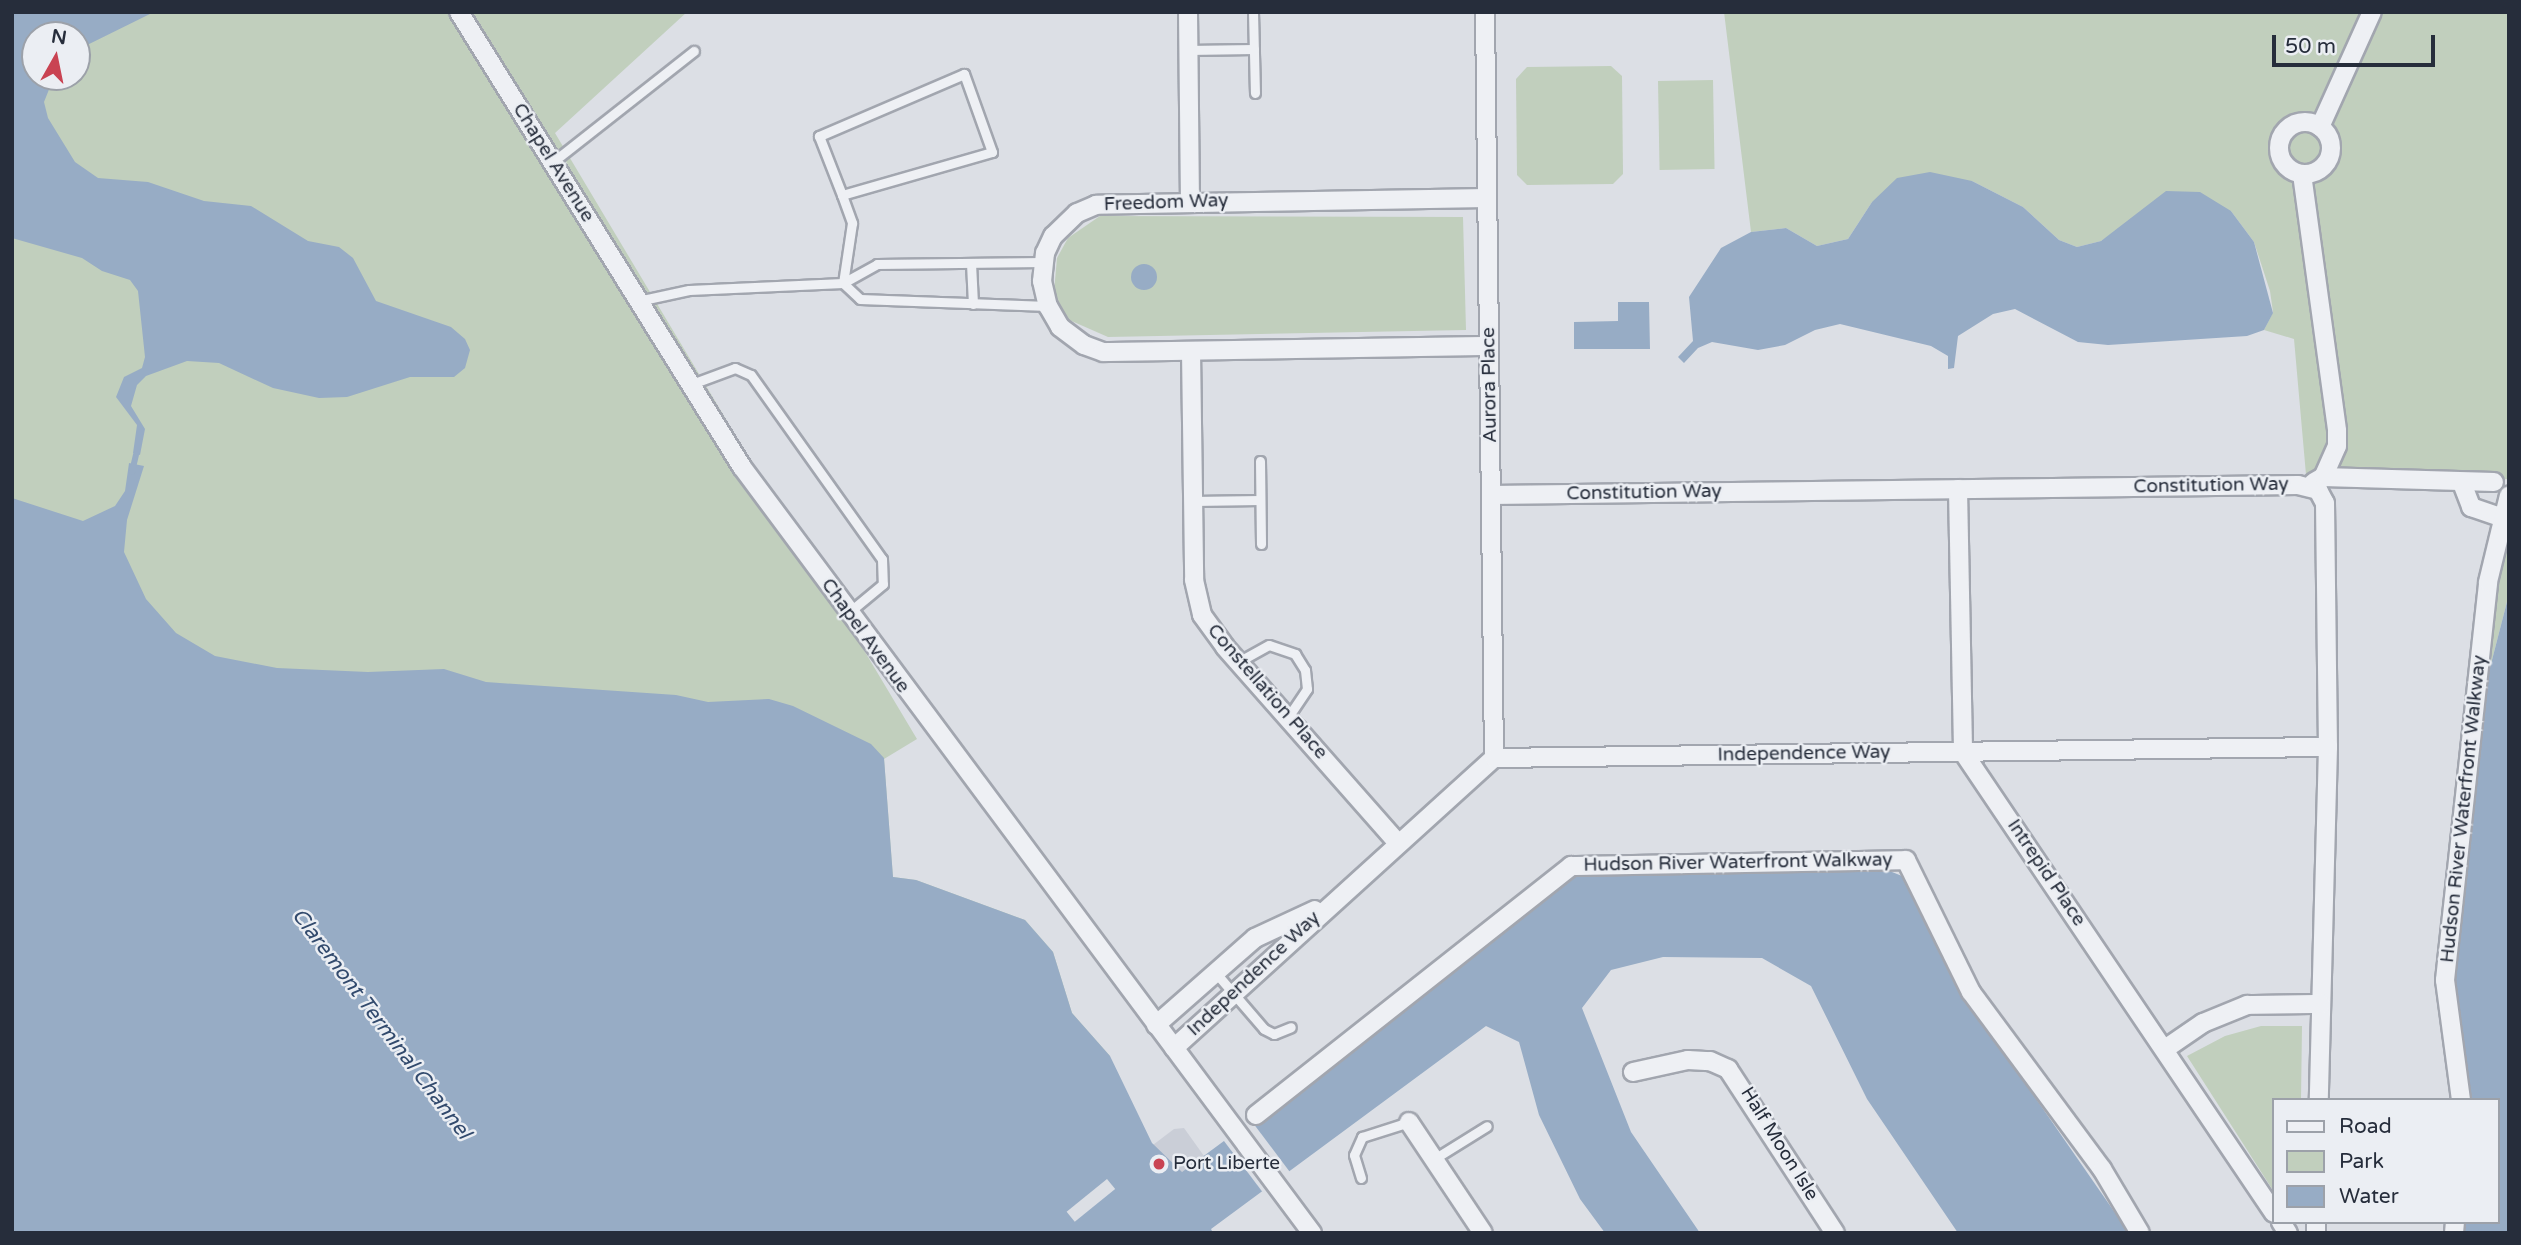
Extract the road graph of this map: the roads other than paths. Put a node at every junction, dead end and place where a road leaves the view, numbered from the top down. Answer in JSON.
{"nodes":[{"id":1,"x":459,"y":12,"type":"edge"},
{"id":2,"x":1188,"y":12,"type":"edge"},
{"id":3,"x":1253,"y":12,"type":"edge"},
{"id":4,"x":1485,"y":12,"type":"edge"},
{"id":5,"x":2372,"y":12,"type":"edge"},
{"id":6,"x":1254,"y":49,"type":"junction"},
{"id":7,"x":1188,"y":50,"type":"junction"},
{"id":8,"x":694,"y":51,"type":"dead end"},
{"id":9,"x":1255,"y":93,"type":"dead end"},
{"id":10,"x":2320,"y":127,"type":"junction"},
{"id":11,"x":554,"y":161,"type":"junction"},
{"id":12,"x":2302,"y":174,"type":"junction"},
{"id":13,"x":842,"y":195,"type":"junction"},
{"id":14,"x":1487,"y":198,"type":"junction"},
{"id":15,"x":1190,"y":201,"type":"junction"},
{"id":16,"x":1043,"y":262,"type":"junction"},
{"id":17,"x":971,"y":263,"type":"junction"},
{"id":18,"x":843,"y":283,"type":"junction"},
{"id":19,"x":636,"y":301,"type":"junction"},
{"id":20,"x":973,"y":304,"type":"junction"},
{"id":21,"x":1048,"y":306,"type":"junction"},
{"id":22,"x":1489,"y":346,"type":"junction"},
{"id":23,"x":1191,"y":351,"type":"junction"},
{"id":24,"x":688,"y":386,"type":"junction"},
{"id":25,"x":1260,"y":461,"type":"dead end"},
{"id":26,"x":2315,"y":482,"type":"junction"},
{"id":27,"x":2462,"y":483,"type":"junction"},
{"id":28,"x":2503,"y":486,"type":"edge"},
{"id":29,"x":1958,"y":489,"type":"junction"},
{"id":30,"x":1491,"y":495,"type":"junction"},
{"id":31,"x":1193,"y":500,"type":"junction"},
{"id":32,"x":1260,"y":500,"type":"junction"},
{"id":33,"x":2503,"y":518,"type":"junction"},
{"id":34,"x":1261,"y":544,"type":"dead end"},
{"id":35,"x":848,"y":613,"type":"junction"},
{"id":36,"x":1238,"y":662,"type":"junction"},
{"id":37,"x":1288,"y":718,"type":"junction"},
{"id":38,"x":2328,"y":747,"type":"junction"},
{"id":39,"x":1964,"y":752,"type":"junction"},
{"id":40,"x":1494,"y":758,"type":"junction"},
{"id":41,"x":1397,"y":842,"type":"junction"},
{"id":42,"x":1333,"y":900,"type":"junction"},
{"id":43,"x":1215,"y":972,"type":"junction"},
{"id":44,"x":1234,"y":994,"type":"junction"},
{"id":45,"x":2321,"y":1004,"type":"junction"},
{"id":46,"x":1156,"y":1025,"type":"junction"},
{"id":47,"x":1291,"y":1027,"type":"dead end"},
{"id":48,"x":1174,"y":1048,"type":"junction"},
{"id":49,"x":2165,"y":1049,"type":"junction"},
{"id":50,"x":1633,"y":1072,"type":"dead end"},
{"id":51,"x":2319,"y":1098,"type":"edge"},
{"id":52,"x":2461,"y":1098,"type":"edge"},
{"id":53,"x":1256,"y":1115,"type":"dead end"},
{"id":54,"x":1409,"y":1122,"type":"joint"},
{"id":55,"x":1488,"y":1126,"type":"dead end"},
{"id":56,"x":1434,"y":1159,"type":"junction"},
{"id":57,"x":1361,"y":1178,"type":"dead end"},
{"id":58,"x":2272,"y":1210,"type":"edge"},
{"id":59,"x":1312,"y":1233,"type":"edge"},
{"id":60,"x":1483,"y":1233,"type":"edge"},
{"id":61,"x":1835,"y":1233,"type":"edge"},
{"id":62,"x":2140,"y":1233,"type":"edge"}],
"edges":[{"from":1,"to":11,"type":"street","name":"Chapel Avenue"},
{"from":2,"to":7,"type":"street"},
{"from":3,"to":6,"type":"lane"},
{"from":4,"to":14,"type":"street","name":"Aurora Place"},
{"from":5,"to":10,"type":"street"},
{"from":6,"to":7,"type":"lane"},
{"from":6,"to":9,"type":"lane"},
{"from":7,"to":15,"type":"street"},
{"from":8,"to":11,"type":"lane"},
{"from":10,"to":12,"type":"street"},
{"from":10,"to":12,"type":"street"},
{"from":11,"to":19,"type":"street","name":"Chapel Avenue"},
{"from":12,"to":26,"type":"street"},
{"from":13,"to":13,"type":"lane"},
{"from":13,"to":18,"type":"lane"},
{"from":14,"to":15,"type":"street","name":"Freedom Way"},
{"from":14,"to":22,"type":"street","name":"Aurora Place"},
{"from":15,"to":16,"type":"street","name":"Freedom Way"},
{"from":16,"to":17,"type":"lane"},
{"from":16,"to":21,"type":"street"},
{"from":17,"to":18,"type":"lane"},
{"from":17,"to":20,"type":"lane"},
{"from":18,"to":19,"type":"lane"},
{"from":18,"to":20,"type":"lane"},
{"from":19,"to":24,"type":"street","name":"Chapel Avenue"},
{"from":20,"to":21,"type":"lane"},
{"from":21,"to":23,"type":"street"},
{"from":22,"to":23,"type":"street"},
{"from":22,"to":30,"type":"street","name":"Aurora Place"},
{"from":23,"to":31,"type":"street","name":"Constellation Place"},
{"from":24,"to":35,"type":"street","name":"Chapel Avenue"},
{"from":24,"to":35,"type":"lane"},
{"from":25,"to":32,"type":"lane"},
{"from":26,"to":27,"type":"street","name":"Hudson River Waterfront Walkway"},
{"from":26,"to":29,"type":"street","name":"Constitution Way"},
{"from":26,"to":38,"type":"street","name":"Constitution Way"},
{"from":27,"to":28,"type":"street","name":"Hudson River Waterfront Walkway"},
{"from":27,"to":33,"type":"street"},
{"from":28,"to":33,"type":"street","name":"Hudson River Waterfront Walkway"},
{"from":29,"to":30,"type":"street","name":"Constitution Way"},
{"from":29,"to":39,"type":"street"},
{"from":30,"to":40,"type":"street","name":"Aurora Place"},
{"from":31,"to":32,"type":"lane"},
{"from":31,"to":36,"type":"street","name":"Constellation Place"},
{"from":32,"to":34,"type":"lane"},
{"from":33,"to":52,"type":"street","name":"Hudson River Waterfront Walkway"},
{"from":35,"to":46,"type":"street","name":"Chapel Avenue"},
{"from":36,"to":37,"type":"street","name":"Constellation Place"},
{"from":36,"to":37,"type":"lane"},
{"from":37,"to":41,"type":"street","name":"Constellation Place"},
{"from":38,"to":39,"type":"street","name":"Independence Way"},
{"from":38,"to":45,"type":"street","name":"Constitution Way"},
{"from":39,"to":40,"type":"street","name":"Independence Way"},
{"from":39,"to":49,"type":"street","name":"Intrepid Place"},
{"from":40,"to":41,"type":"street","name":"Independence Way"},
{"from":41,"to":42,"type":"street","name":"Independence Way"},
{"from":42,"to":43,"type":"street","name":"Independence Way"},
{"from":42,"to":44,"type":"street","name":"Independence Way"},
{"from":43,"to":44,"type":"lane"},
{"from":43,"to":46,"type":"street","name":"Independence Way"},
{"from":44,"to":47,"type":"lane"},
{"from":44,"to":48,"type":"street","name":"Independence Way"},
{"from":45,"to":49,"type":"street"},
{"from":45,"to":51,"type":"street","name":"Constitution Way"},
{"from":46,"to":48,"type":"street","name":"Chapel Avenue"},
{"from":48,"to":59,"type":"street","name":"Chapel Avenue"},
{"from":49,"to":58,"type":"street","name":"Intrepid Place"},
{"from":50,"to":61,"type":"street","name":"Half Moon Isle"},
{"from":53,"to":62,"type":"street","name":"Hudson River Waterfront Walkway"},
{"from":54,"to":56,"type":"street"},
{"from":54,"to":57,"type":"lane"},
{"from":55,"to":56,"type":"lane"},
{"from":56,"to":60,"type":"street"}]}
